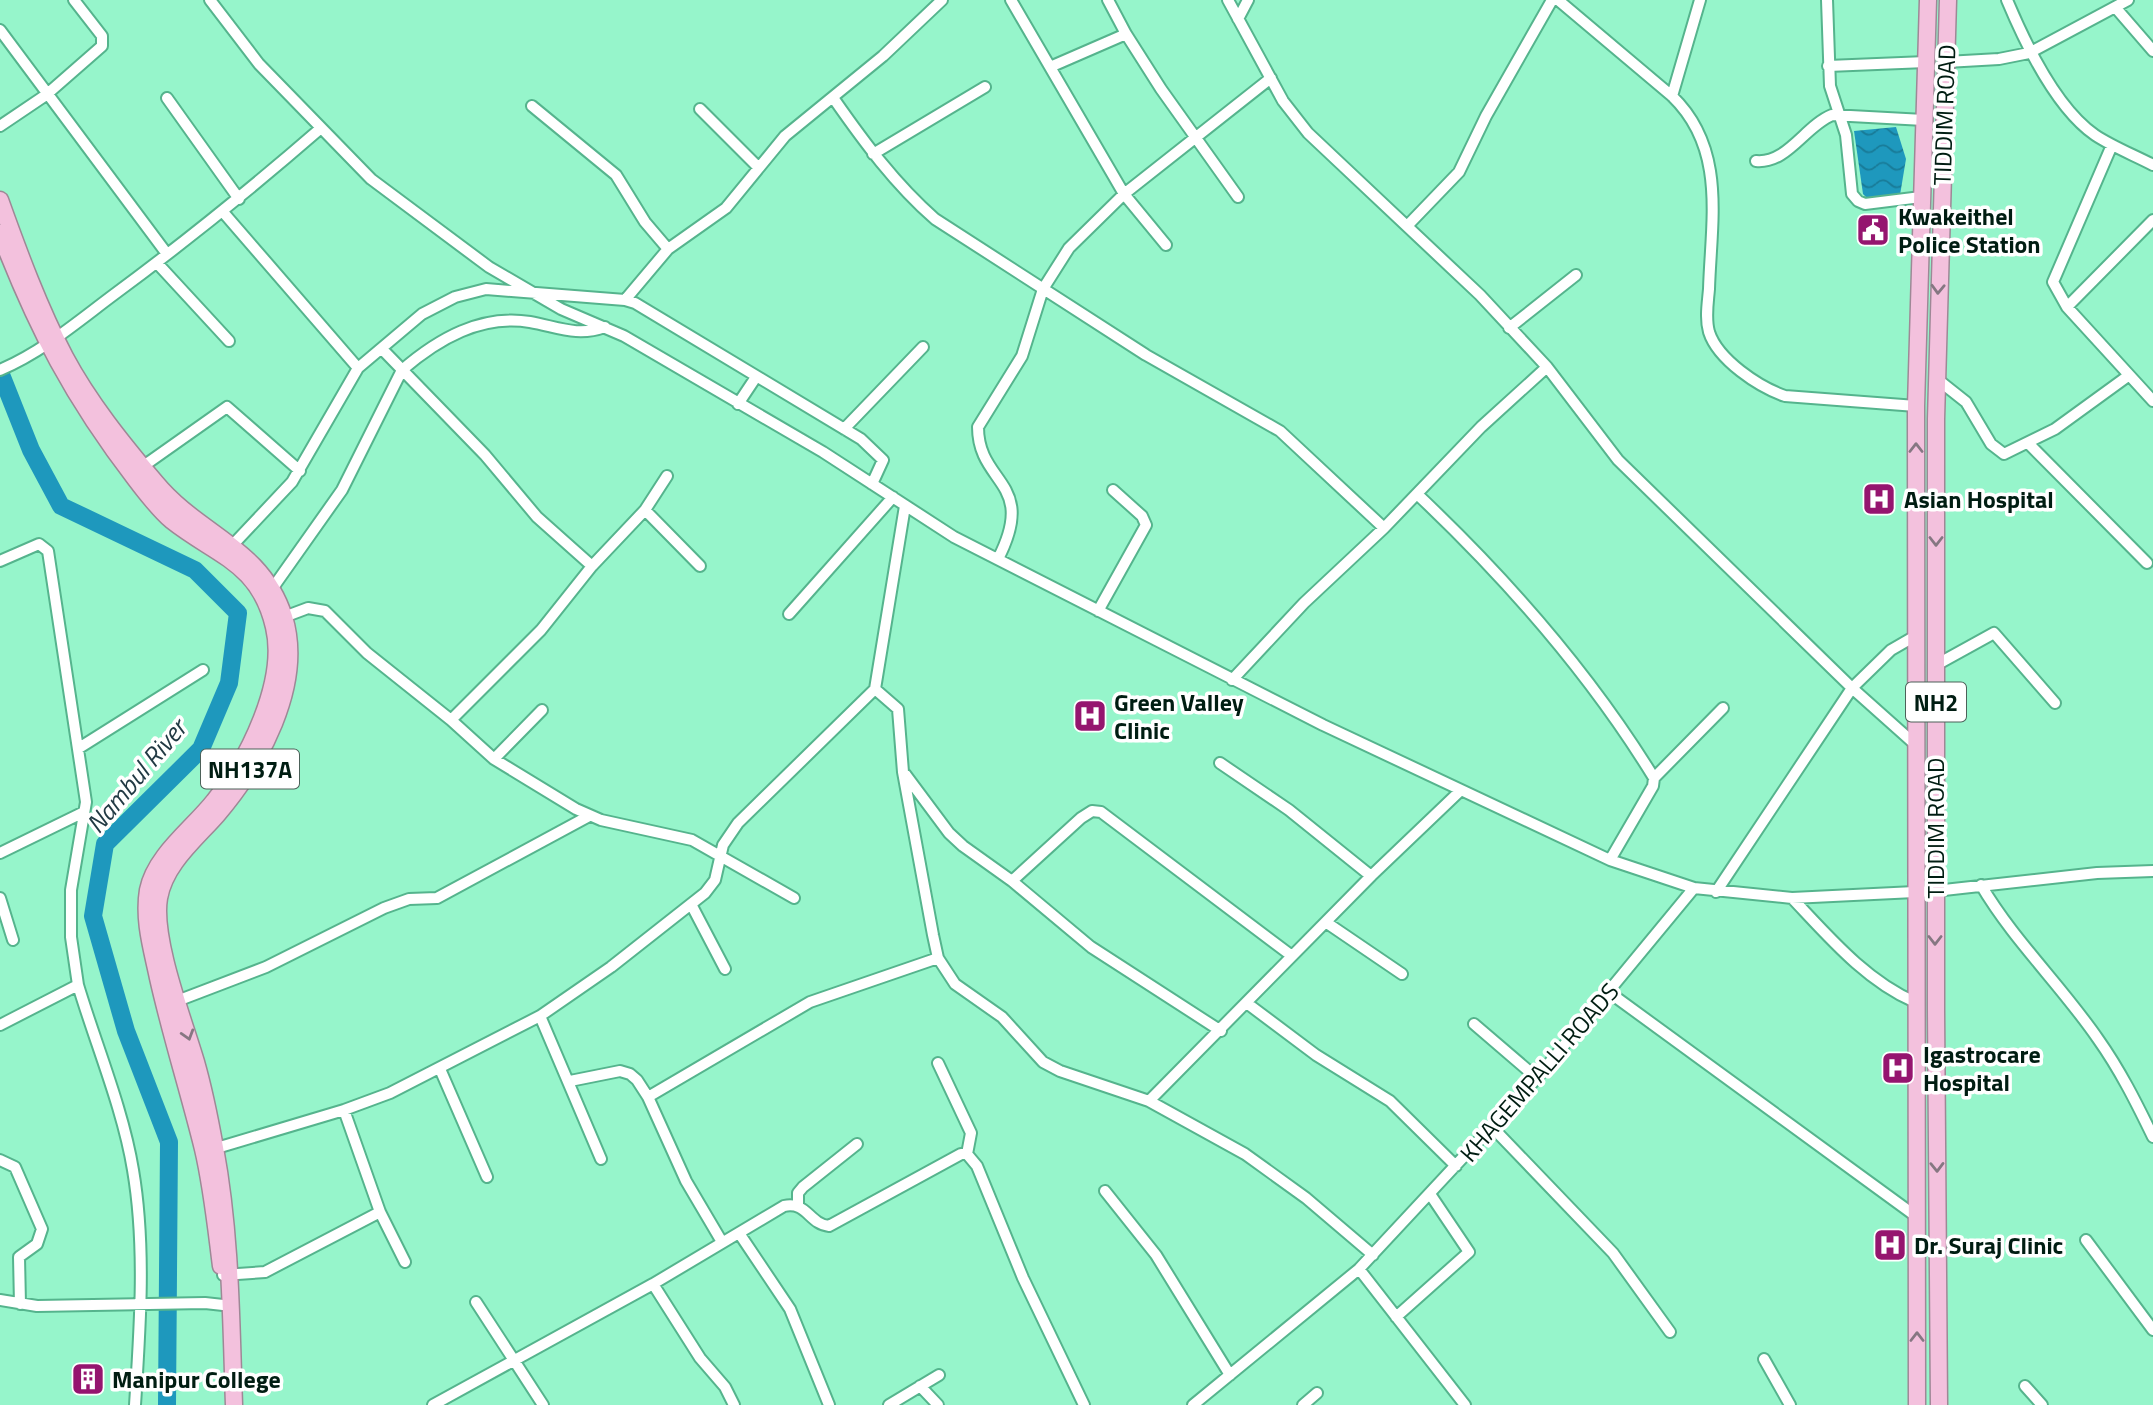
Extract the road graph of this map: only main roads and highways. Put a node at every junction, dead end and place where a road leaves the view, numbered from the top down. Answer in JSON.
{"nodes":[{"id":1,"x":1928,"y":0,"type":"edge"},
{"id":2,"x":1948,"y":0,"type":"edge"},
{"id":3,"x":0,"y":200,"type":"edge"},
{"id":4,"x":0,"y":233,"type":"edge"},
{"id":5,"x":52,"y":342,"type":"junction"},
{"id":6,"x":229,"y":549,"type":"junction"},
{"id":7,"x":209,"y":1150,"type":"junction"},
{"id":8,"x":228,"y":1305,"type":"junction"},
{"id":9,"x":223,"y":1405,"type":"edge"},
{"id":10,"x":234,"y":1405,"type":"edge"},
{"id":11,"x":1917,"y":1405,"type":"edge"},
{"id":12,"x":1939,"y":1405,"type":"edge"}],
"edges":[{"from":11,"to":1,"type":"highway","name":"TIDDIM ROAD","number":"NH2","one_way":true},
{"from":2,"to":12,"type":"highway","name":"TIDDIM ROAD","number":"NH2","one_way":true},
{"from":3,"to":5,"type":"highway","number":"NH137A"},
{"from":4,"to":5,"type":"highway","number":"NH137A"},
{"from":5,"to":6,"type":"highway","number":"NH137A"},
{"from":5,"to":6,"type":"highway","number":"NH137A"},
{"from":6,"to":7,"type":"highway","number":"NH137A"},
{"from":6,"to":7,"type":"highway","number":"NH137A","one_way":true},
{"from":7,"to":8,"type":"highway","number":"NH137A"},
{"from":8,"to":9,"type":"highway","number":"NH137A"},
{"from":8,"to":10,"type":"highway","number":"NH137A"}]}
